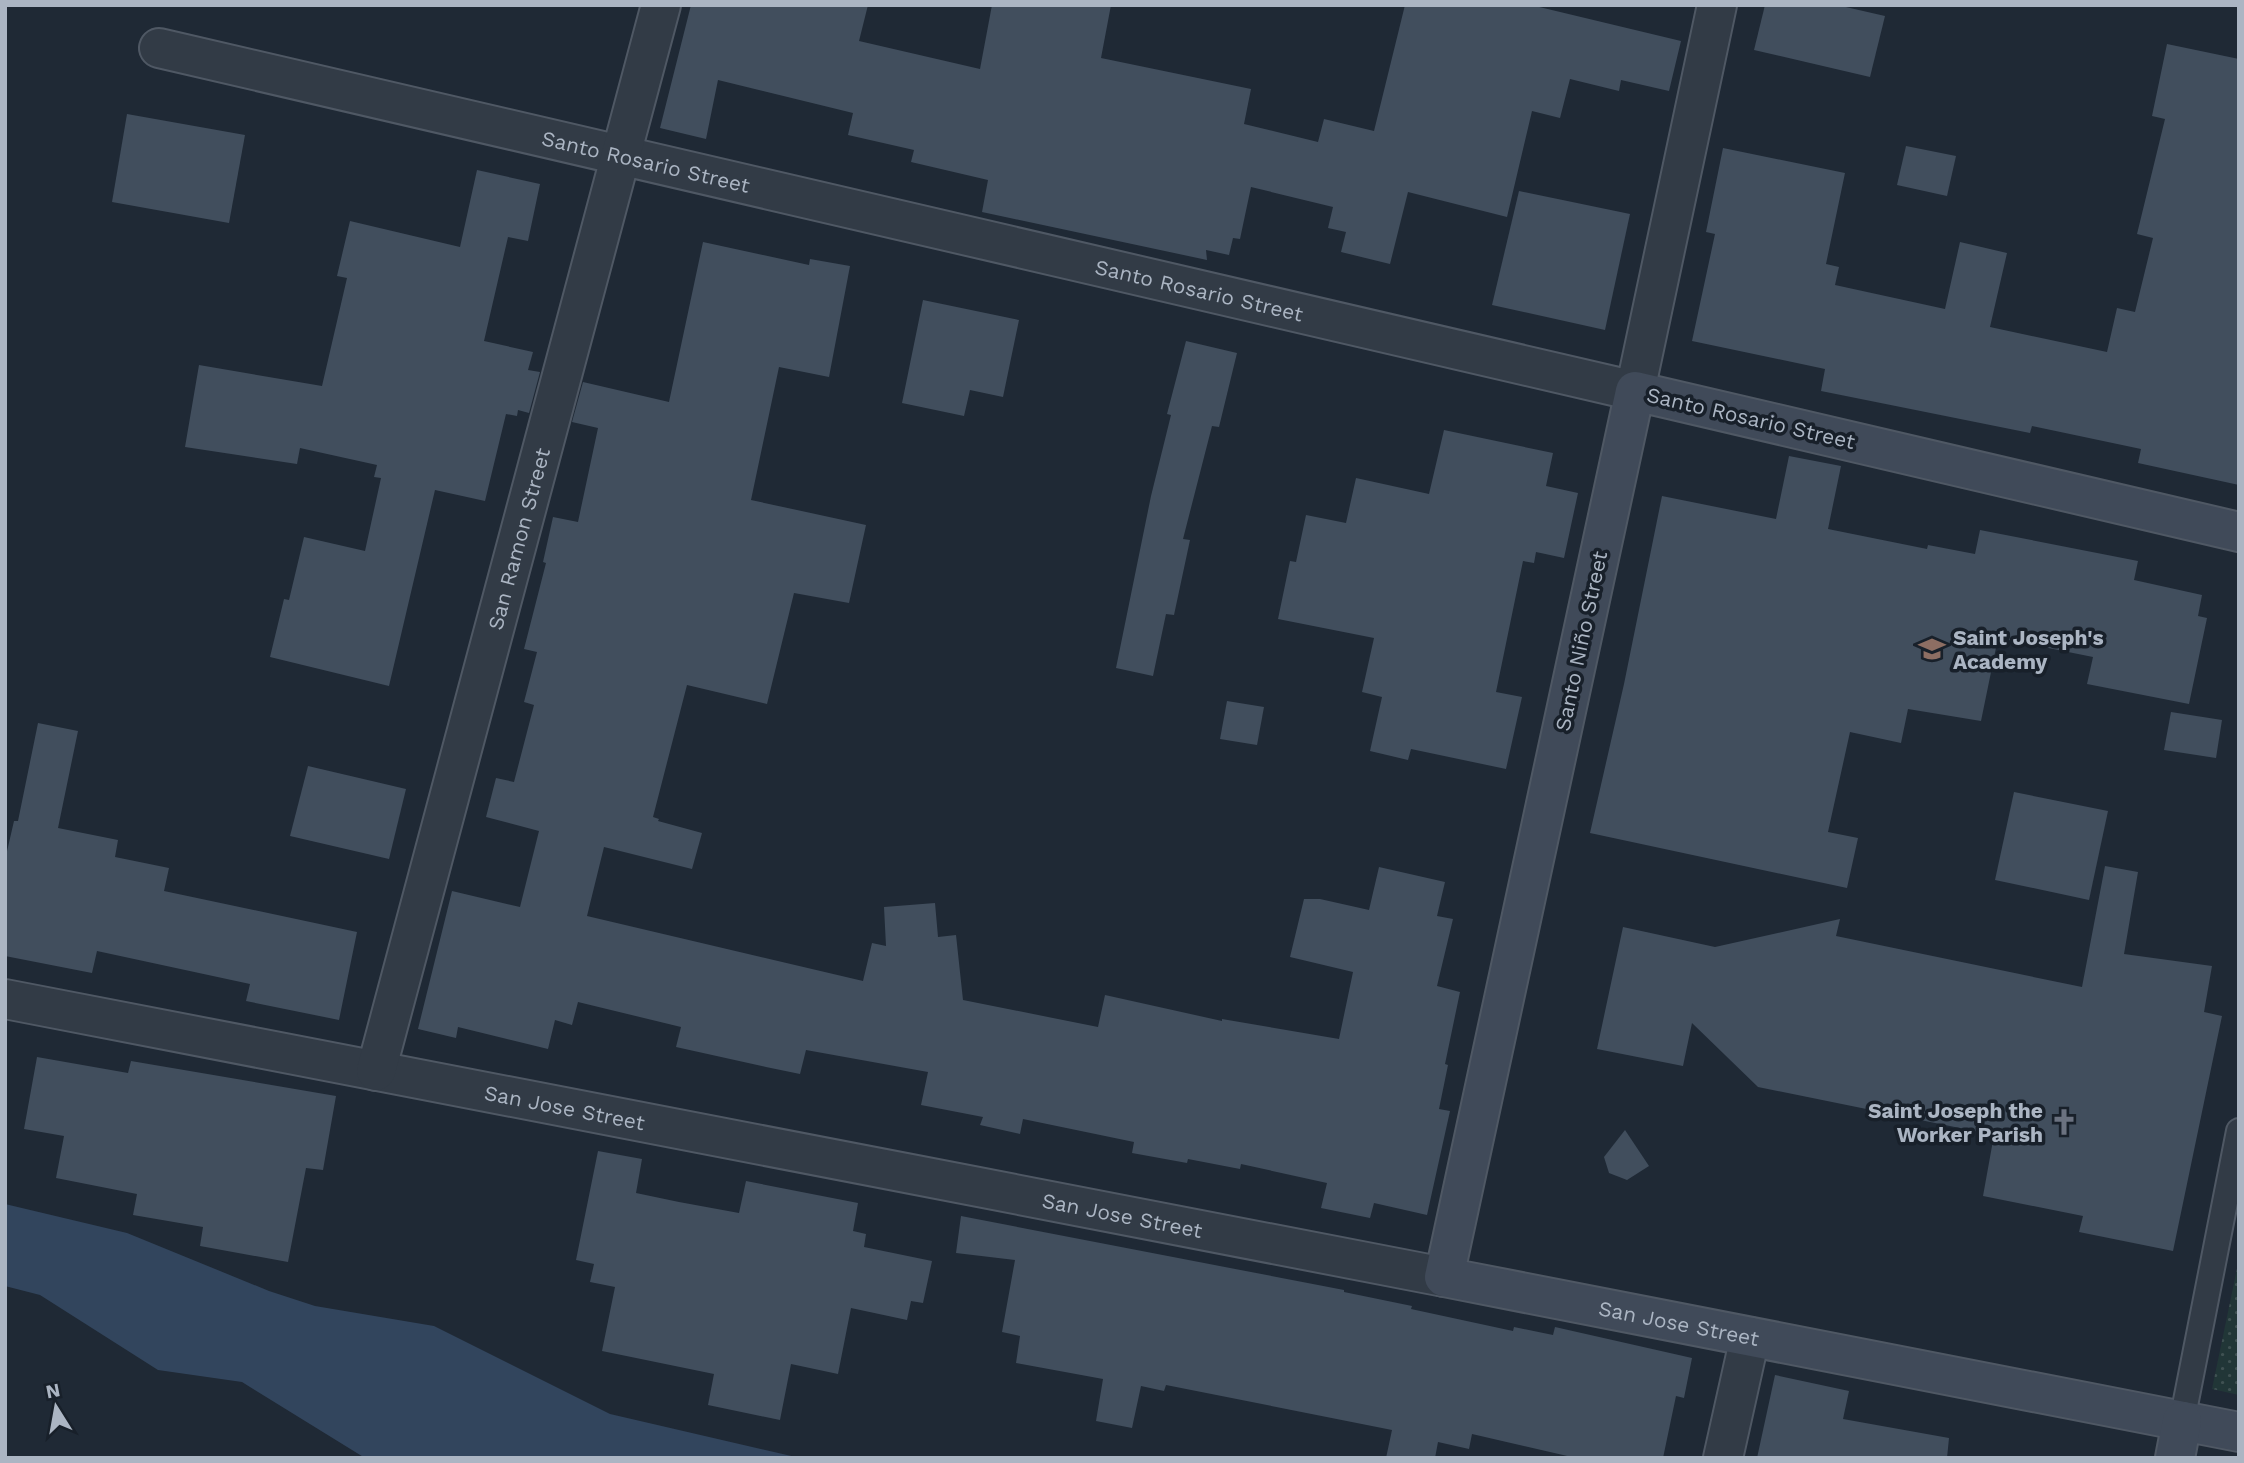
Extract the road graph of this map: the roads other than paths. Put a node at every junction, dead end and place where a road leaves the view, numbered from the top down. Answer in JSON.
{"nodes":[{"id":1,"x":661,"y":5,"type":"edge"},
{"id":2,"x":1717,"y":5,"type":"edge"},
{"id":3,"x":159,"y":48,"type":"dead end"},
{"id":4,"x":621,"y":155,"type":"junction"},
{"id":5,"x":1635,"y":391,"type":"junction"},
{"id":6,"x":2239,"y":531,"type":"edge"},
{"id":7,"x":5,"y":999,"type":"edge"},
{"id":8,"x":376,"y":1071,"type":"junction"},
{"id":9,"x":2239,"y":1131,"type":"edge"},
{"id":10,"x":1444,"y":1277,"type":"junction"},
{"id":11,"x":1750,"y":1337,"type":"junction"},
{"id":12,"x":2182,"y":1421,"type":"junction"},
{"id":13,"x":2239,"y":1432,"type":"edge"},
{"id":14,"x":1723,"y":1458,"type":"edge"},
{"id":15,"x":2175,"y":1458,"type":"edge"}],
"edges":[{"from":1,"to":4,"type":"street","name":"San Ramon Street"},
{"from":2,"to":5,"type":"street","name":"Santo Niño Street"},
{"from":3,"to":4,"type":"street","name":"Santo Rosario Street"},
{"from":4,"to":5,"type":"street","name":"Santo Rosario Street"},
{"from":4,"to":8,"type":"street","name":"San Ramon Street"},
{"from":5,"to":6,"type":"main road","name":"Santo Rosario Street"},
{"from":5,"to":10,"type":"main road","name":"Santo Niño Street"},
{"from":7,"to":8,"type":"street","name":"San Jose Street"},
{"from":8,"to":10,"type":"street","name":"San Jose Street"},
{"from":9,"to":12,"type":"lane"},
{"from":10,"to":11,"type":"main road","name":"San Jose Street"},
{"from":11,"to":12,"type":"main road","name":"San Jose Street"},
{"from":11,"to":14,"type":"street"},
{"from":12,"to":13,"type":"main road","name":"San Jose Street"},
{"from":12,"to":15,"type":"main road"}]}
